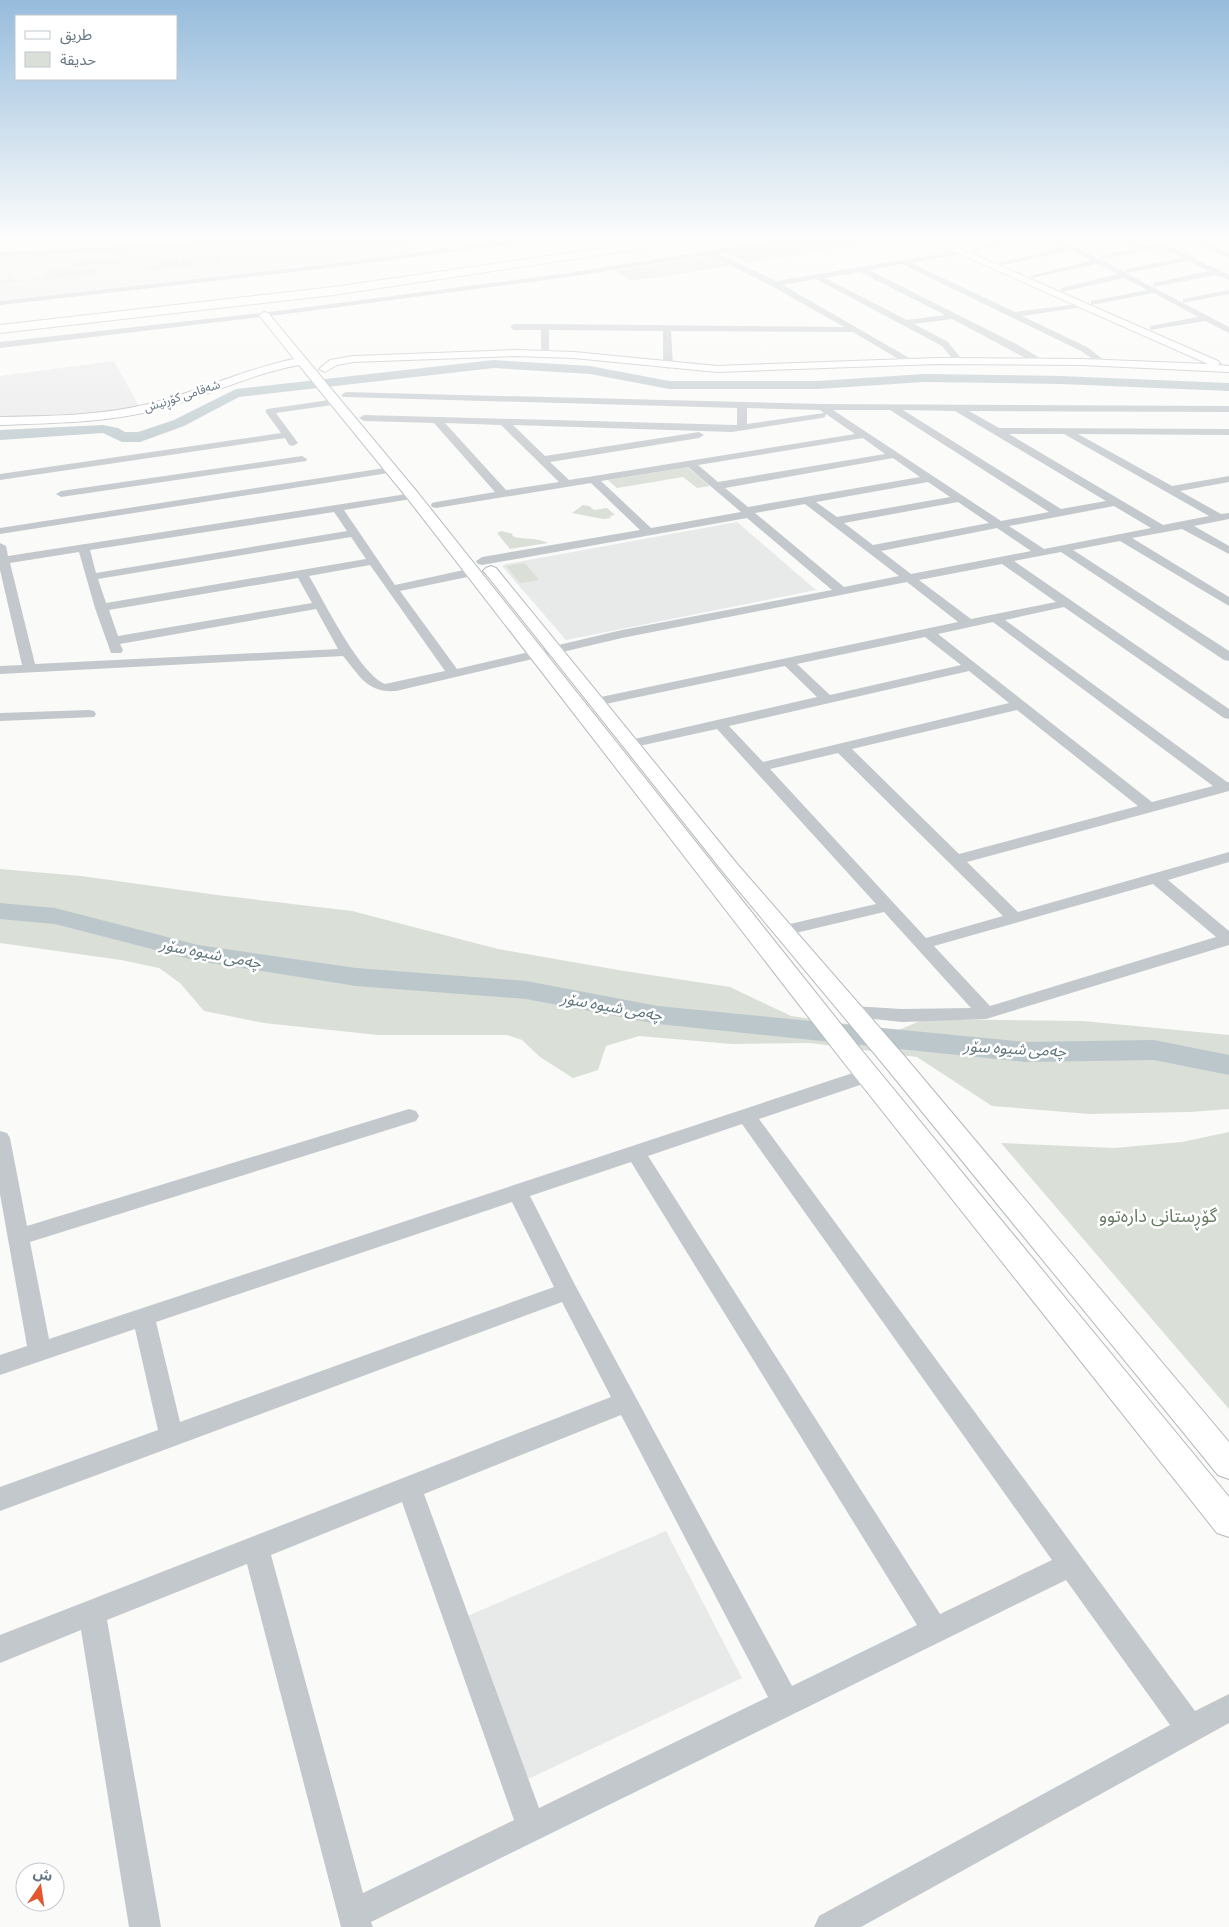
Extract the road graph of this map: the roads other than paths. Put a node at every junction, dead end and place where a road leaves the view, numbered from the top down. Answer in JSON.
{"nodes":[{"id":1,"x":545,"y":328,"type":"edge"},
{"id":2,"x":667,"y":328,"type":"edge"},
{"id":3,"x":141,"y":329,"type":"edge"},
{"id":4,"x":276,"y":329,"type":"edge"},
{"id":5,"x":753,"y":329,"type":"edge"},
{"id":6,"x":917,"y":329,"type":"edge"},
{"id":7,"x":979,"y":329,"type":"edge"},
{"id":8,"x":1043,"y":329,"type":"edge"},
{"id":9,"x":1145,"y":329,"type":"edge"},
{"id":10,"x":1154,"y":329,"type":"edge"},
{"id":11,"x":852,"y":330,"type":"joint"},
{"id":12,"x":0,"y":345,"type":"edge"},
{"id":13,"x":545,"y":354,"type":"junction"},
{"id":14,"x":908,"y":361,"type":"junction"},
{"id":15,"x":959,"y":361,"type":"junction"},
{"id":16,"x":1040,"y":362,"type":"junction"},
{"id":17,"x":1104,"y":363,"type":"junction"},
{"id":18,"x":306,"y":365,"type":"junction"},
{"id":19,"x":668,"y":366,"type":"junction"},
{"id":20,"x":1228,"y":366,"type":"edge"},
{"id":21,"x":335,"y":392,"type":"junction"},
{"id":22,"x":742,"y":405,"type":"junction"},
{"id":23,"x":822,"y":407,"type":"junction"},
{"id":24,"x":892,"y":407,"type":"junction"},
{"id":25,"x":958,"y":408,"type":"junction"},
{"id":26,"x":1229,"y":409,"type":"edge"},
{"id":27,"x":580,"y":412,"type":"junction"},
{"id":28,"x":832,"y":413,"type":"junction"},
{"id":29,"x":364,"y":418,"type":"junction"},
{"id":30,"x":437,"y":420,"type":"junction"},
{"id":31,"x":0,"y":421,"type":"edge"},
{"id":32,"x":504,"y":422,"type":"junction"},
{"id":33,"x":742,"y":428,"type":"junction"},
{"id":34,"x":997,"y":431,"type":"junction"},
{"id":35,"x":1066,"y":431,"type":"junction"},
{"id":36,"x":1229,"y":432,"type":"edge"},
{"id":37,"x":288,"y":435,"type":"junction"},
{"id":38,"x":865,"y":435,"type":"junction"},
{"id":39,"x":895,"y":455,"type":"junction"},
{"id":40,"x":542,"y":460,"type":"junction"},
{"id":41,"x":689,"y":463,"type":"junction"},
{"id":42,"x":310,"y":470,"type":"junction"},
{"id":43,"x":391,"y":470,"type":"junction"},
{"id":44,"x":0,"y":477,"type":"edge"},
{"id":45,"x":930,"y":478,"type":"junction"},
{"id":46,"x":593,"y":479,"type":"junction"},
{"id":47,"x":1229,"y":479,"type":"edge"},
{"id":48,"x":566,"y":483,"type":"junction"},
{"id":49,"x":716,"y":486,"type":"junction"},
{"id":50,"x":1170,"y":490,"type":"junction"},
{"id":51,"x":62,"y":494,"type":"junction"},
{"id":52,"x":503,"y":494,"type":"junction"},
{"id":53,"x":412,"y":496,"type":"junction"},
{"id":54,"x":960,"y":498,"type":"junction"},
{"id":55,"x":807,"y":500,"type":"junction"},
{"id":56,"x":1116,"y":502,"type":"junction"},
{"id":57,"x":436,"y":504,"type":"junction"},
{"id":58,"x":337,"y":508,"type":"junction"},
{"id":59,"x":1059,"y":512,"type":"junction"},
{"id":60,"x":748,"y":513,"type":"junction"},
{"id":61,"x":187,"y":516,"type":"junction"},
{"id":62,"x":1225,"y":517,"type":"edge"},
{"id":63,"x":835,"y":521,"type":"junction"},
{"id":64,"x":999,"y":524,"type":"junction"},
{"id":65,"x":1184,"y":525,"type":"junction"},
{"id":66,"x":1161,"y":529,"type":"junction"},
{"id":67,"x":0,"y":531,"type":"edge"},
{"id":68,"x":649,"y":532,"type":"junction"},
{"id":69,"x":354,"y":533,"type":"junction"},
{"id":70,"x":1122,"y":537,"type":"junction"},
{"id":71,"x":0,"y":546,"type":"edge"},
{"id":72,"x":84,"y":548,"type":"junction"},
{"id":73,"x":1063,"y":548,"type":"junction"},
{"id":74,"x":871,"y":549,"type":"junction"},
{"id":75,"x":1229,"y":551,"type":"edge"},
{"id":76,"x":1042,"y":552,"type":"junction"},
{"id":77,"x":5,"y":560,"type":"junction"},
{"id":78,"x":1004,"y":560,"type":"junction"},
{"id":79,"x":373,"y":561,"type":"junction"},
{"id":80,"x":478,"y":567,"type":"junction"},
{"id":81,"x":302,"y":574,"type":"junction"},
{"id":82,"x":91,"y":577,"type":"junction"},
{"id":83,"x":909,"y":578,"type":"junction"},
{"id":84,"x":392,"y":589,"type":"junction"},
{"id":85,"x":841,"y":591,"type":"junction"},
{"id":86,"x":1229,"y":602,"type":"edge"},
{"id":87,"x":1067,"y":603,"type":"junction"},
{"id":88,"x":320,"y":605,"type":"junction"},
{"id":89,"x":101,"y":608,"type":"junction"},
{"id":90,"x":995,"y":618,"type":"junction"},
{"id":91,"x":969,"y":624,"type":"junction"},
{"id":92,"x":927,"y":632,"type":"junction"},
{"id":93,"x":113,"y":641,"type":"junction"},
{"id":94,"x":554,"y":649,"type":"junction"},
{"id":95,"x":346,"y":652,"type":"junction"},
{"id":96,"x":536,"y":653,"type":"junction"},
{"id":97,"x":1229,"y":657,"type":"edge"},
{"id":98,"x":788,"y":662,"type":"junction"},
{"id":99,"x":121,"y":664,"type":"junction"},
{"id":100,"x":970,"y":667,"type":"junction"},
{"id":101,"x":30,"y":669,"type":"junction"},
{"id":102,"x":0,"y":670,"type":"edge"},
{"id":103,"x":454,"y":674,"type":"junction"},
{"id":104,"x":827,"y":699,"type":"junction"},
{"id":105,"x":596,"y":702,"type":"junction"},
{"id":106,"x":1020,"y":705,"type":"junction"},
{"id":107,"x":89,"y":714,"type":"dead end"},
{"id":108,"x":1229,"y":715,"type":"edge"},
{"id":109,"x":0,"y":717,"type":"edge"},
{"id":110,"x":720,"y":724,"type":"junction"},
{"id":111,"x":630,"y":744,"type":"junction"},
{"id":112,"x":842,"y":748,"type":"junction"},
{"id":113,"x":760,"y":767,"type":"junction"},
{"id":114,"x":1227,"y":787,"type":"edge"},
{"id":115,"x":1149,"y":807,"type":"junction"},
{"id":116,"x":1229,"y":856,"type":"edge"},
{"id":117,"x":955,"y":860,"type":"junction"},
{"id":118,"x":1155,"y":877,"type":"junction"},
{"id":119,"x":888,"y":906,"type":"junction"},
{"id":120,"x":1015,"y":918,"type":"junction"},
{"id":121,"x":783,"y":931,"type":"junction"},
{"id":122,"x":1229,"y":939,"type":"edge"},
{"id":123,"x":923,"y":944,"type":"junction"},
{"id":124,"x":986,"y":1013,"type":"junction"},
{"id":125,"x":854,"y":1014,"type":"junction"},
{"id":126,"x":868,"y":1075,"type":"junction"},
{"id":127,"x":746,"y":1115,"type":"junction"},
{"id":128,"x":409,"y":1116,"type":"dead end"},
{"id":129,"x":0,"y":1138,"type":"edge"},
{"id":130,"x":635,"y":1152,"type":"junction"},
{"id":131,"x":517,"y":1192,"type":"junction"},
{"id":132,"x":19,"y":1237,"type":"junction"},
{"id":133,"x":567,"y":1291,"type":"junction"},
{"id":134,"x":143,"y":1317,"type":"junction"},
{"id":135,"x":40,"y":1352,"type":"junction"},
{"id":136,"x":0,"y":1365,"type":"edge"},
{"id":137,"x":627,"y":1402,"type":"junction"},
{"id":138,"x":171,"y":1436,"type":"junction"},
{"id":139,"x":1229,"y":1465,"type":"edge"},
{"id":140,"x":409,"y":1488,"type":"junction"},
{"id":141,"x":0,"y":1498,"type":"edge"},
{"id":142,"x":1229,"y":1522,"type":"edge"},
{"id":143,"x":256,"y":1548,"type":"junction"},
{"id":144,"x":1071,"y":1564,"type":"junction"},
{"id":145,"x":92,"y":1613,"type":"junction"},
{"id":146,"x":935,"y":1630,"type":"junction"},
{"id":147,"x":0,"y":1649,"type":"edge"},
{"id":148,"x":786,"y":1703,"type":"junction"},
{"id":149,"x":1229,"y":1708,"type":"edge"},
{"id":150,"x":1190,"y":1730,"type":"junction"},
{"id":151,"x":531,"y":1827,"type":"junction"},
{"id":152,"x":355,"y":1920,"type":"edge"},
{"id":153,"x":145,"y":1927,"type":"edge"},
{"id":154,"x":830,"y":1927,"type":"edge"}],
"edges":[{"from":1,"to":13,"type":"street"},
{"from":2,"to":19,"type":"street"},
{"from":3,"to":12,"type":"street"},
{"from":4,"to":18,"type":"main road"},
{"from":5,"to":11,"type":"street"},
{"from":6,"to":15,"type":"street"},
{"from":7,"to":16,"type":"street"},
{"from":8,"to":17,"type":"street"},
{"from":9,"to":20,"type":"main road"},
{"from":10,"to":20,"type":"main road"},
{"from":11,"to":14,"type":"street"},
{"from":13,"to":19,"type":"main road"},
{"from":13,"to":21,"type":"main road"},
{"from":14,"to":15,"type":"main road"},
{"from":14,"to":19,"type":"main road"},
{"from":15,"to":16,"type":"main road"},
{"from":16,"to":17,"type":"main road"},
{"from":17,"to":20,"type":"main road"},
{"from":18,"to":21,"type":"main road"},
{"from":18,"to":31,"type":"main road","name":"شەقامی کۆڕنیش"},
{"from":21,"to":27,"type":"street"},
{"from":21,"to":29,"type":"main road"},
{"from":21,"to":37,"type":"street"},
{"from":21,"to":43,"type":"main road"},
{"from":22,"to":23,"type":"street"},
{"from":22,"to":27,"type":"street"},
{"from":22,"to":33,"type":"street"},
{"from":23,"to":24,"type":"street"},
{"from":23,"to":28,"type":"street"},
{"from":24,"to":25,"type":"street"},
{"from":24,"to":59,"type":"street"},
{"from":25,"to":26,"type":"street"},
{"from":25,"to":34,"type":"street"},
{"from":27,"to":32,"type":"street"},
{"from":27,"to":33,"type":"street"},
{"from":28,"to":33,"type":"street"},
{"from":28,"to":38,"type":"street"},
{"from":29,"to":30,"type":"street"},
{"from":29,"to":57,"type":"main road"},
{"from":30,"to":32,"type":"street"},
{"from":30,"to":52,"type":"street"},
{"from":32,"to":40,"type":"street"},
{"from":33,"to":40,"type":"street"},
{"from":34,"to":35,"type":"street"},
{"from":34,"to":56,"type":"street"},
{"from":35,"to":36,"type":"street"},
{"from":35,"to":50,"type":"street"},
{"from":37,"to":42,"type":"street"},
{"from":37,"to":51,"type":"street"},
{"from":38,"to":39,"type":"street"},
{"from":38,"to":41,"type":"street"},
{"from":39,"to":45,"type":"street"},
{"from":39,"to":49,"type":"street"},
{"from":40,"to":48,"type":"street"},
{"from":41,"to":46,"type":"street"},
{"from":41,"to":49,"type":"street"},
{"from":42,"to":43,"type":"street"},
{"from":42,"to":51,"type":"street"},
{"from":42,"to":61,"type":"street"},
{"from":43,"to":53,"type":"main road"},
{"from":44,"to":51,"type":"street"},
{"from":45,"to":54,"type":"street"},
{"from":45,"to":55,"type":"street"},
{"from":46,"to":48,"type":"street"},
{"from":46,"to":68,"type":"street"},
{"from":47,"to":50,"type":"street"},
{"from":48,"to":52,"type":"street"},
{"from":49,"to":60,"type":"street"},
{"from":50,"to":62,"type":"street"},
{"from":51,"to":61,"type":"street"},
{"from":51,"to":67,"type":"street"},
{"from":52,"to":57,"type":"street"},
{"from":53,"to":58,"type":"street"},
{"from":53,"to":80,"type":"main road"},
{"from":54,"to":63,"type":"street"},
{"from":54,"to":64,"type":"street"},
{"from":55,"to":60,"type":"street"},
{"from":55,"to":63,"type":"street"},
{"from":56,"to":59,"type":"street"},
{"from":56,"to":66,"type":"street"},
{"from":57,"to":80,"type":"main road"},
{"from":58,"to":61,"type":"street"},
{"from":58,"to":69,"type":"street"},
{"from":59,"to":64,"type":"street"},
{"from":60,"to":68,"type":"street"},
{"from":60,"to":85,"type":"street"},
{"from":61,"to":72,"type":"street"},
{"from":62,"to":65,"type":"street"},
{"from":63,"to":74,"type":"street"},
{"from":64,"to":74,"type":"street"},
{"from":64,"to":76,"type":"street"},
{"from":65,"to":66,"type":"street"},
{"from":65,"to":75,"type":"street"},
{"from":66,"to":70,"type":"street"},
{"from":68,"to":80,"type":"street"},
{"from":69,"to":79,"type":"street"},
{"from":69,"to":82,"type":"street"},
{"from":70,"to":73,"type":"street"},
{"from":70,"to":86,"type":"street"},
{"from":71,"to":77,"type":"street"},
{"from":72,"to":77,"type":"street"},
{"from":72,"to":82,"type":"street"},
{"from":73,"to":76,"type":"street"},
{"from":73,"to":97,"type":"street"},
{"from":74,"to":83,"type":"street"},
{"from":76,"to":78,"type":"street"},
{"from":77,"to":101,"type":"street"},
{"from":78,"to":83,"type":"street"},
{"from":78,"to":87,"type":"street"},
{"from":79,"to":81,"type":"street"},
{"from":79,"to":84,"type":"street"},
{"from":80,"to":84,"type":"street"},
{"from":80,"to":94,"type":"main road"},
{"from":80,"to":96,"type":"main road"},
{"from":81,"to":88,"type":"street"},
{"from":81,"to":89,"type":"street"},
{"from":82,"to":89,"type":"street"},
{"from":83,"to":85,"type":"street"},
{"from":83,"to":91,"type":"street"},
{"from":84,"to":103,"type":"street"},
{"from":85,"to":94,"type":"street"},
{"from":87,"to":90,"type":"street"},
{"from":87,"to":108,"type":"street"},
{"from":88,"to":93,"type":"street"},
{"from":88,"to":95,"type":"street"},
{"from":89,"to":93,"type":"street"},
{"from":90,"to":91,"type":"street"},
{"from":90,"to":114,"type":"street"},
{"from":91,"to":92,"type":"street"},
{"from":92,"to":98,"type":"street"},
{"from":92,"to":100,"type":"street"},
{"from":93,"to":99,"type":"street"},
{"from":94,"to":96,"type":"street"},
{"from":94,"to":105,"type":"main road"},
{"from":95,"to":99,"type":"street"},
{"from":95,"to":103,"type":"street"},
{"from":96,"to":103,"type":"street"},
{"from":96,"to":126,"type":"main road"},
{"from":98,"to":104,"type":"street"},
{"from":98,"to":105,"type":"street"},
{"from":99,"to":101,"type":"street"},
{"from":100,"to":104,"type":"street"},
{"from":100,"to":106,"type":"street"},
{"from":101,"to":102,"type":"street"},
{"from":104,"to":110,"type":"street"},
{"from":105,"to":111,"type":"main road"},
{"from":106,"to":112,"type":"street"},
{"from":106,"to":115,"type":"street"},
{"from":107,"to":109,"type":"street"},
{"from":110,"to":111,"type":"street"},
{"from":110,"to":113,"type":"street"},
{"from":111,"to":121,"type":"main road"},
{"from":112,"to":113,"type":"street"},
{"from":112,"to":117,"type":"street"},
{"from":113,"to":119,"type":"street"},
{"from":114,"to":115,"type":"street"},
{"from":115,"to":117,"type":"street"},
{"from":116,"to":118,"type":"street"},
{"from":117,"to":120,"type":"street"},
{"from":118,"to":120,"type":"street"},
{"from":118,"to":122,"type":"street"},
{"from":119,"to":121,"type":"street"},
{"from":119,"to":123,"type":"street"},
{"from":120,"to":123,"type":"street"},
{"from":121,"to":125,"type":"main road"},
{"from":122,"to":124,"type":"street"},
{"from":123,"to":124,"type":"street"},
{"from":124,"to":125,"type":"street"},
{"from":125,"to":139,"type":"main road"},
{"from":126,"to":127,"type":"street"},
{"from":126,"to":142,"type":"main road"},
{"from":127,"to":130,"type":"street"},
{"from":127,"to":144,"type":"street"},
{"from":128,"to":132,"type":"street"},
{"from":129,"to":132,"type":"street"},
{"from":130,"to":131,"type":"street"},
{"from":130,"to":146,"type":"street"},
{"from":131,"to":133,"type":"street"},
{"from":131,"to":134,"type":"street"},
{"from":132,"to":135,"type":"street"},
{"from":133,"to":137,"type":"street"},
{"from":133,"to":138,"type":"street"},
{"from":134,"to":135,"type":"street"},
{"from":134,"to":138,"type":"street"},
{"from":135,"to":136,"type":"street"},
{"from":137,"to":140,"type":"street"},
{"from":137,"to":148,"type":"street"},
{"from":138,"to":141,"type":"street"},
{"from":140,"to":143,"type":"street"},
{"from":140,"to":151,"type":"street"},
{"from":143,"to":145,"type":"street"},
{"from":143,"to":152,"type":"street"},
{"from":144,"to":146,"type":"street"},
{"from":144,"to":150,"type":"street"},
{"from":145,"to":147,"type":"street"},
{"from":145,"to":153,"type":"street"},
{"from":146,"to":148,"type":"street"},
{"from":148,"to":151,"type":"street"},
{"from":149,"to":150,"type":"street"},
{"from":150,"to":154,"type":"street"},
{"from":151,"to":152,"type":"street"}]}
